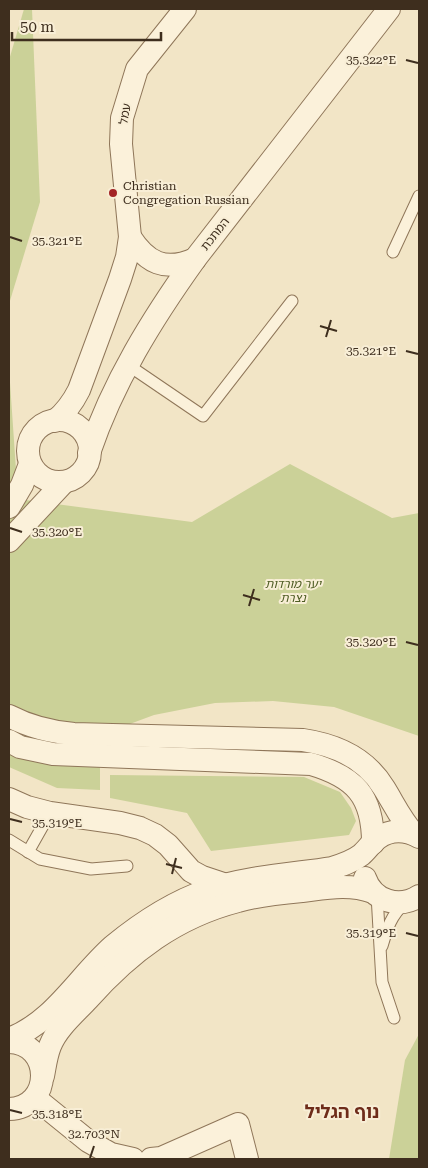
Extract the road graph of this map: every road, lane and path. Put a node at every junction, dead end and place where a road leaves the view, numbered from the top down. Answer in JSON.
{"nodes":[{"id":1,"x":185,"y":9,"type":"edge"},
{"id":2,"x":389,"y":9,"type":"edge"},
{"id":3,"x":419,"y":196,"type":"edge"},
{"id":4,"x":130,"y":237,"type":"junction"},
{"id":5,"x":393,"y":252,"type":"dead end"},
{"id":6,"x":195,"y":259,"type":"junction"},
{"id":7,"x":292,"y":301,"type":"dead end"},
{"id":8,"x":128,"y":364,"type":"junction"},
{"id":9,"x":55,"y":421,"type":"junction"},
{"id":10,"x":90,"y":453,"type":"junction"},
{"id":11,"x":30,"y":464,"type":"junction"},
{"id":12,"x":64,"y":482,"type":"junction"},
{"id":13,"x":9,"y":507,"type":"edge"},
{"id":14,"x":9,"y":541,"type":"edge"},
{"id":15,"x":9,"y":716,"type":"edge"},
{"id":16,"x":9,"y":741,"type":"edge"},
{"id":17,"x":9,"y":799,"type":"edge"},
{"id":18,"x":50,"y":813,"type":"junction"},
{"id":19,"x":416,"y":836,"type":"edge"},
{"id":20,"x":9,"y":840,"type":"edge"},
{"id":21,"x":371,"y":845,"type":"junction"},
{"id":22,"x":28,"y":852,"type":"junction"},
{"id":23,"x":176,"y":856,"type":"junction"},
{"id":24,"x":127,"y":866,"type":"dead end"},
{"id":25,"x":226,"y":885,"type":"junction"},
{"id":26,"x":374,"y":893,"type":"junction"},
{"id":27,"x":413,"y":899,"type":"edge"},
{"id":28,"x":171,"y":907,"type":"junction"},
{"id":29,"x":380,"y":955,"type":"junction"},
{"id":30,"x":394,"y":1018,"type":"dead end"},
{"id":31,"x":9,"y":1040,"type":"edge"},
{"id":32,"x":43,"y":1076,"type":"junction"},
{"id":33,"x":19,"y":1106,"type":"edge"},
{"id":34,"x":130,"y":1159,"type":"edge"},
{"id":35,"x":151,"y":1159,"type":"edge"},
{"id":36,"x":246,"y":1159,"type":"edge"}],
"edges":[{"from":1,"to":4,"type":"street","name":"עמל"},
{"from":2,"to":6,"type":"street","name":"המתכת"},
{"from":3,"to":5,"type":"lane"},
{"from":4,"to":6,"type":"street"},
{"from":4,"to":9,"type":"street","name":"עמל"},
{"from":6,"to":8,"type":"street","name":"המתכת"},
{"from":7,"to":8,"type":"lane"},
{"from":8,"to":10,"type":"street","name":"המתכת"},
{"from":9,"to":10,"type":"street"},
{"from":9,"to":11,"type":"street"},
{"from":10,"to":12,"type":"street"},
{"from":11,"to":12,"type":"street"},
{"from":11,"to":13,"type":"street"},
{"from":12,"to":14,"type":"street"},
{"from":15,"to":19,"type":"street"},
{"from":16,"to":21,"type":"street"},
{"from":17,"to":18,"type":"street"},
{"from":18,"to":22,"type":"lane"},
{"from":18,"to":23,"type":"street"},
{"from":19,"to":21,"type":"street"},
{"from":20,"to":22,"type":"lane"},
{"from":21,"to":25,"type":"street"},
{"from":21,"to":26,"type":"street"},
{"from":22,"to":24,"type":"lane"},
{"from":23,"to":25,"type":"street"},
{"from":23,"to":28,"type":"street"},
{"from":25,"to":28,"type":"street"},
{"from":26,"to":27,"type":"street"},
{"from":26,"to":29,"type":"lane"},
{"from":26,"to":32,"type":"street"},
{"from":27,"to":29,"type":"lane"},
{"from":28,"to":31,"type":"street"},
{"from":29,"to":30,"type":"lane"},
{"from":31,"to":32,"type":"street"},
{"from":32,"to":33,"type":"street"},
{"from":33,"to":34,"type":"street"},
{"from":35,"to":36,"type":"street"}]}
